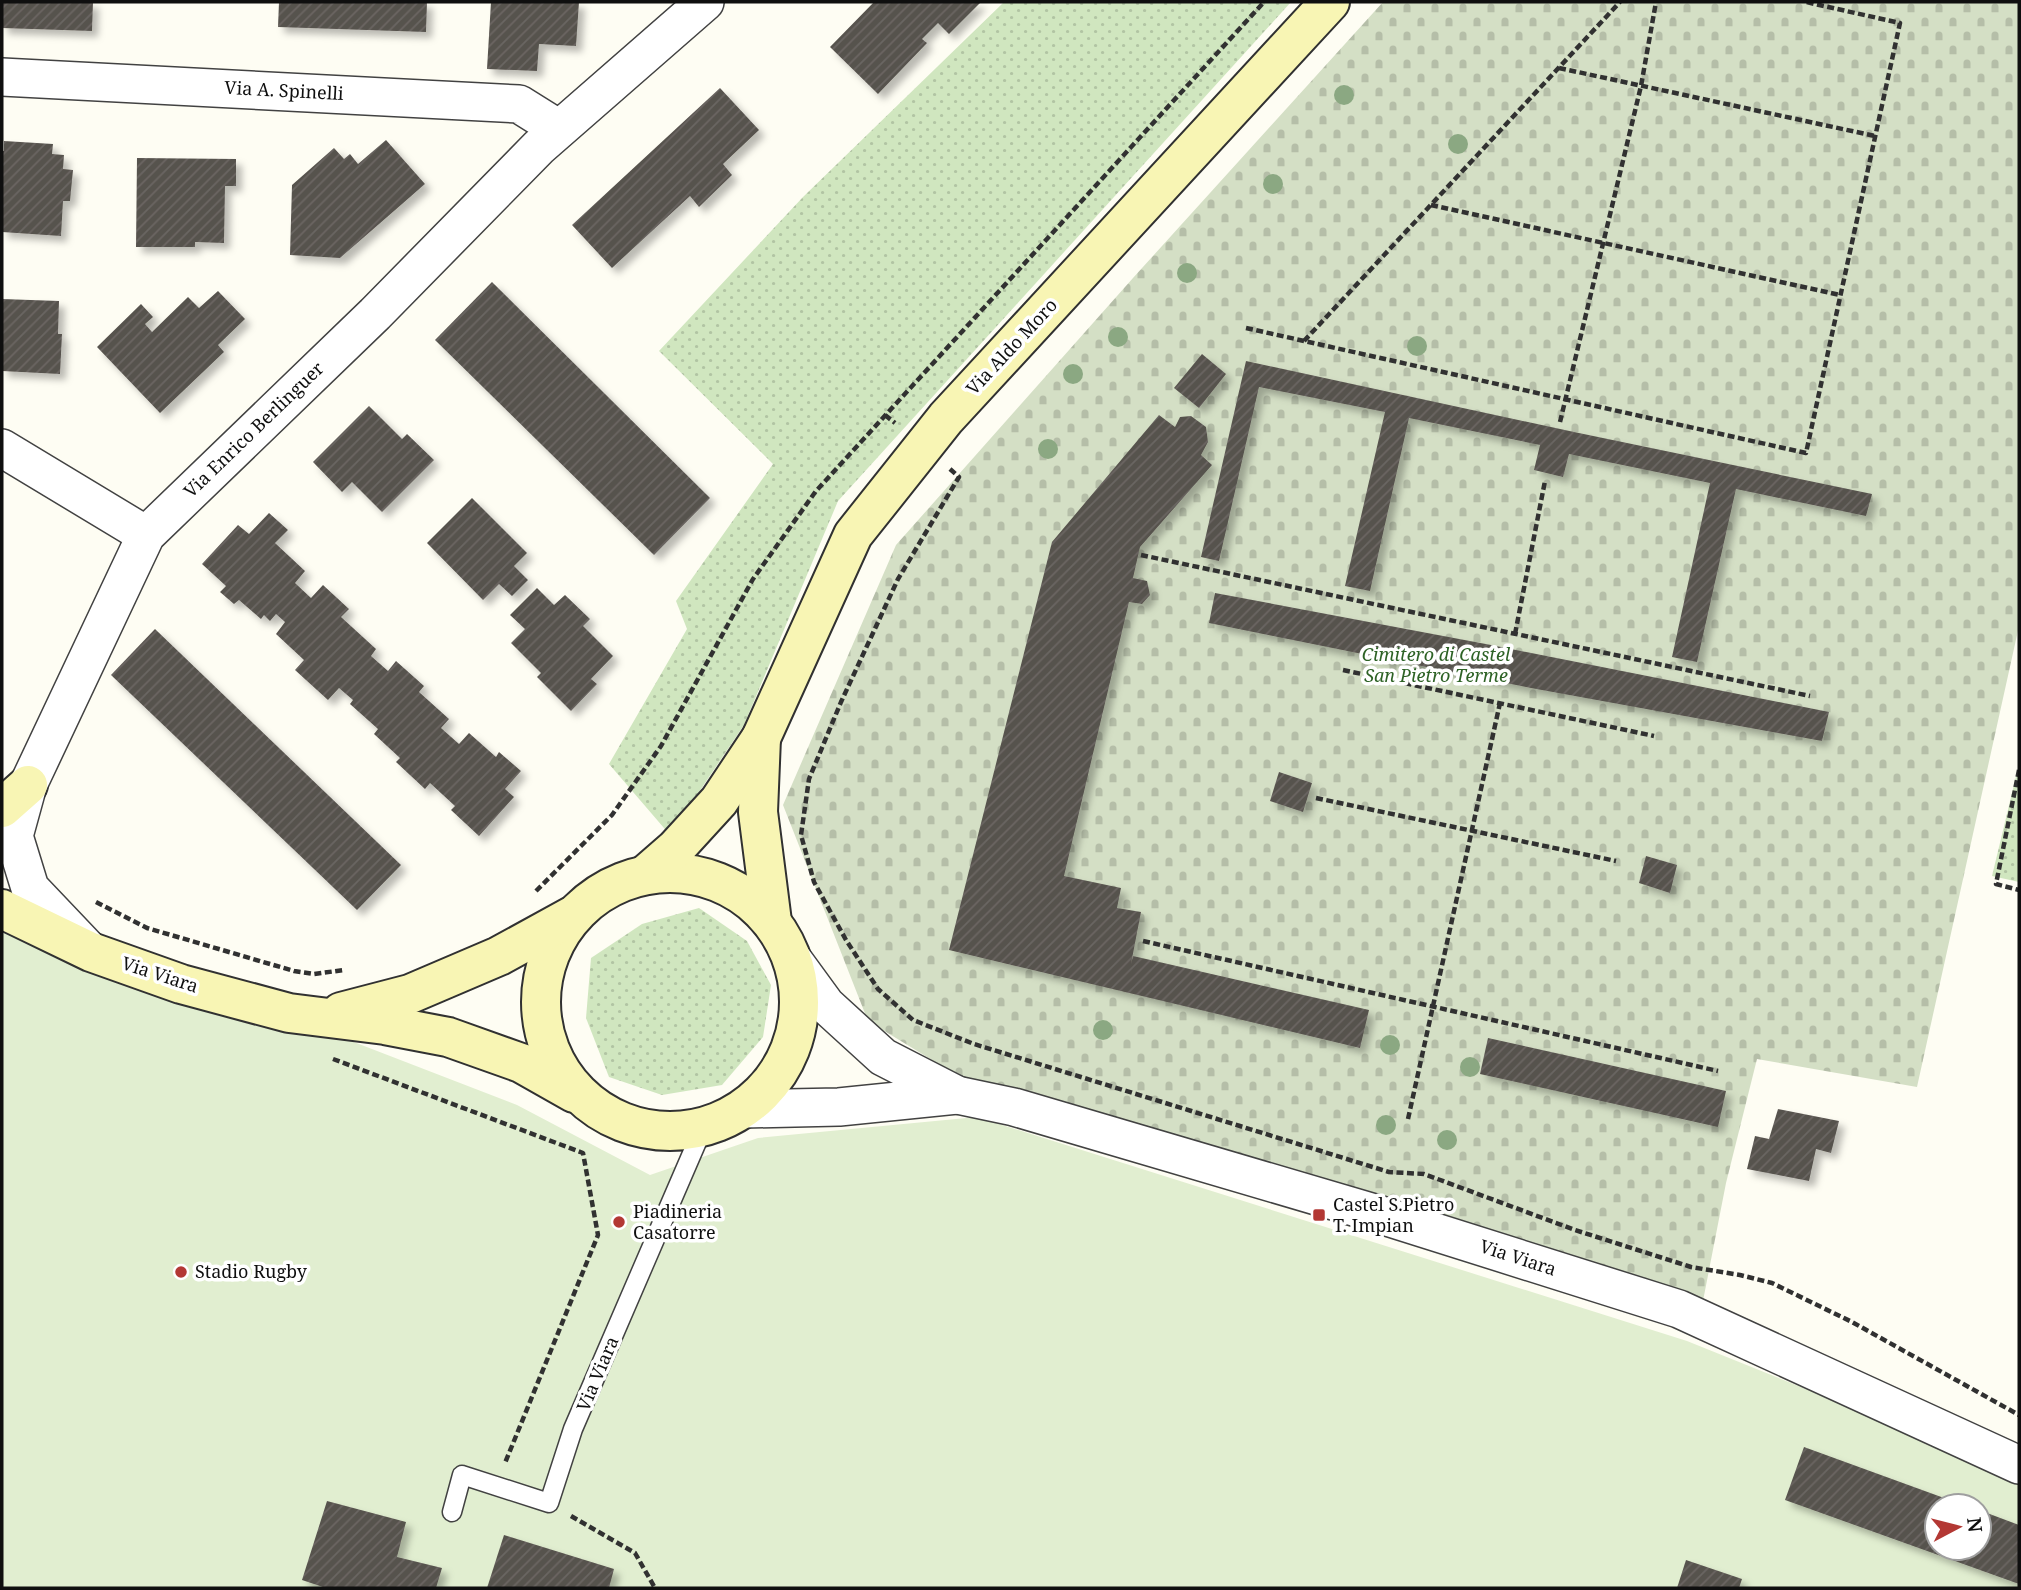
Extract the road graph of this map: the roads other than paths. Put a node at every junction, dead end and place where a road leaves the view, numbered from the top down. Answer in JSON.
{"nodes":[{"id":1,"x":705,"y":2,"type":"edge"},
{"id":2,"x":1330,"y":2,"type":"edge"},
{"id":3,"x":2,"y":77,"type":"edge"},
{"id":4,"x":559,"y":129,"type":"junction"},
{"id":5,"x":2,"y":448,"type":"edge"},
{"id":6,"x":146,"y":535,"type":"junction"},
{"id":7,"x":761,"y":738,"type":"junction"},
{"id":8,"x":15,"y":797,"type":"edge"},
{"id":9,"x":645,"y":875,"type":"junction"},
{"id":10,"x":2,"y":909,"type":"edge"},
{"id":11,"x":575,"y":914,"type":"junction"},
{"id":12,"x":772,"y":922,"type":"junction"},
{"id":13,"x":91,"y":952,"type":"junction"},
{"id":14,"x":791,"y":957,"type":"junction"},
{"id":15,"x":307,"y":1015,"type":"junction"},
{"id":16,"x":579,"y":1095,"type":"junction"},
{"id":17,"x":957,"y":1095,"type":"junction"},
{"id":18,"x":744,"y":1109,"type":"junction"},
{"id":19,"x":703,"y":1128,"type":"junction"},
{"id":20,"x":2019,"y":1465,"type":"edge"},
{"id":21,"x":452,"y":1512,"type":"dead end"}],
"edges":[{"from":1,"to":4,"type":"street","name":"Via Enrico Berlinguer"},
{"from":2,"to":7,"type":"main road","name":"Via Aldo Moro"},
{"from":3,"to":4,"type":"street","name":"Via A. Spinelli"},
{"from":4,"to":6,"type":"street","name":"Via Enrico Berlinguer"},
{"from":5,"to":6,"type":"street"},
{"from":6,"to":8,"type":"street","name":"Via Enrico Berlinguer"},
{"from":7,"to":9,"type":"main road","name":"Via Aldo Moro"},
{"from":7,"to":12,"type":"main road","name":"Via Aldo Moro"},
{"from":8,"to":13,"type":"street","name":"Via Enrico Berlinguer"},
{"from":9,"to":11,"type":"main road"},
{"from":9,"to":12,"type":"main road"},
{"from":10,"to":13,"type":"main road","name":"Via Viara"},
{"from":11,"to":15,"type":"main road"},
{"from":11,"to":16,"type":"main road"},
{"from":12,"to":14,"type":"main road"},
{"from":13,"to":15,"type":"main road","name":"Via Viara"},
{"from":14,"to":17,"type":"street","name":"Via Viara"},
{"from":14,"to":18,"type":"main road"},
{"from":15,"to":16,"type":"main road","name":"Via Viara"},
{"from":16,"to":19,"type":"main road"},
{"from":17,"to":18,"type":"street","name":"Via Viara"},
{"from":17,"to":20,"type":"street","name":"Via Viara"},
{"from":18,"to":19,"type":"main road"},
{"from":19,"to":21,"type":"lane","name":"Via Viara"}]}
